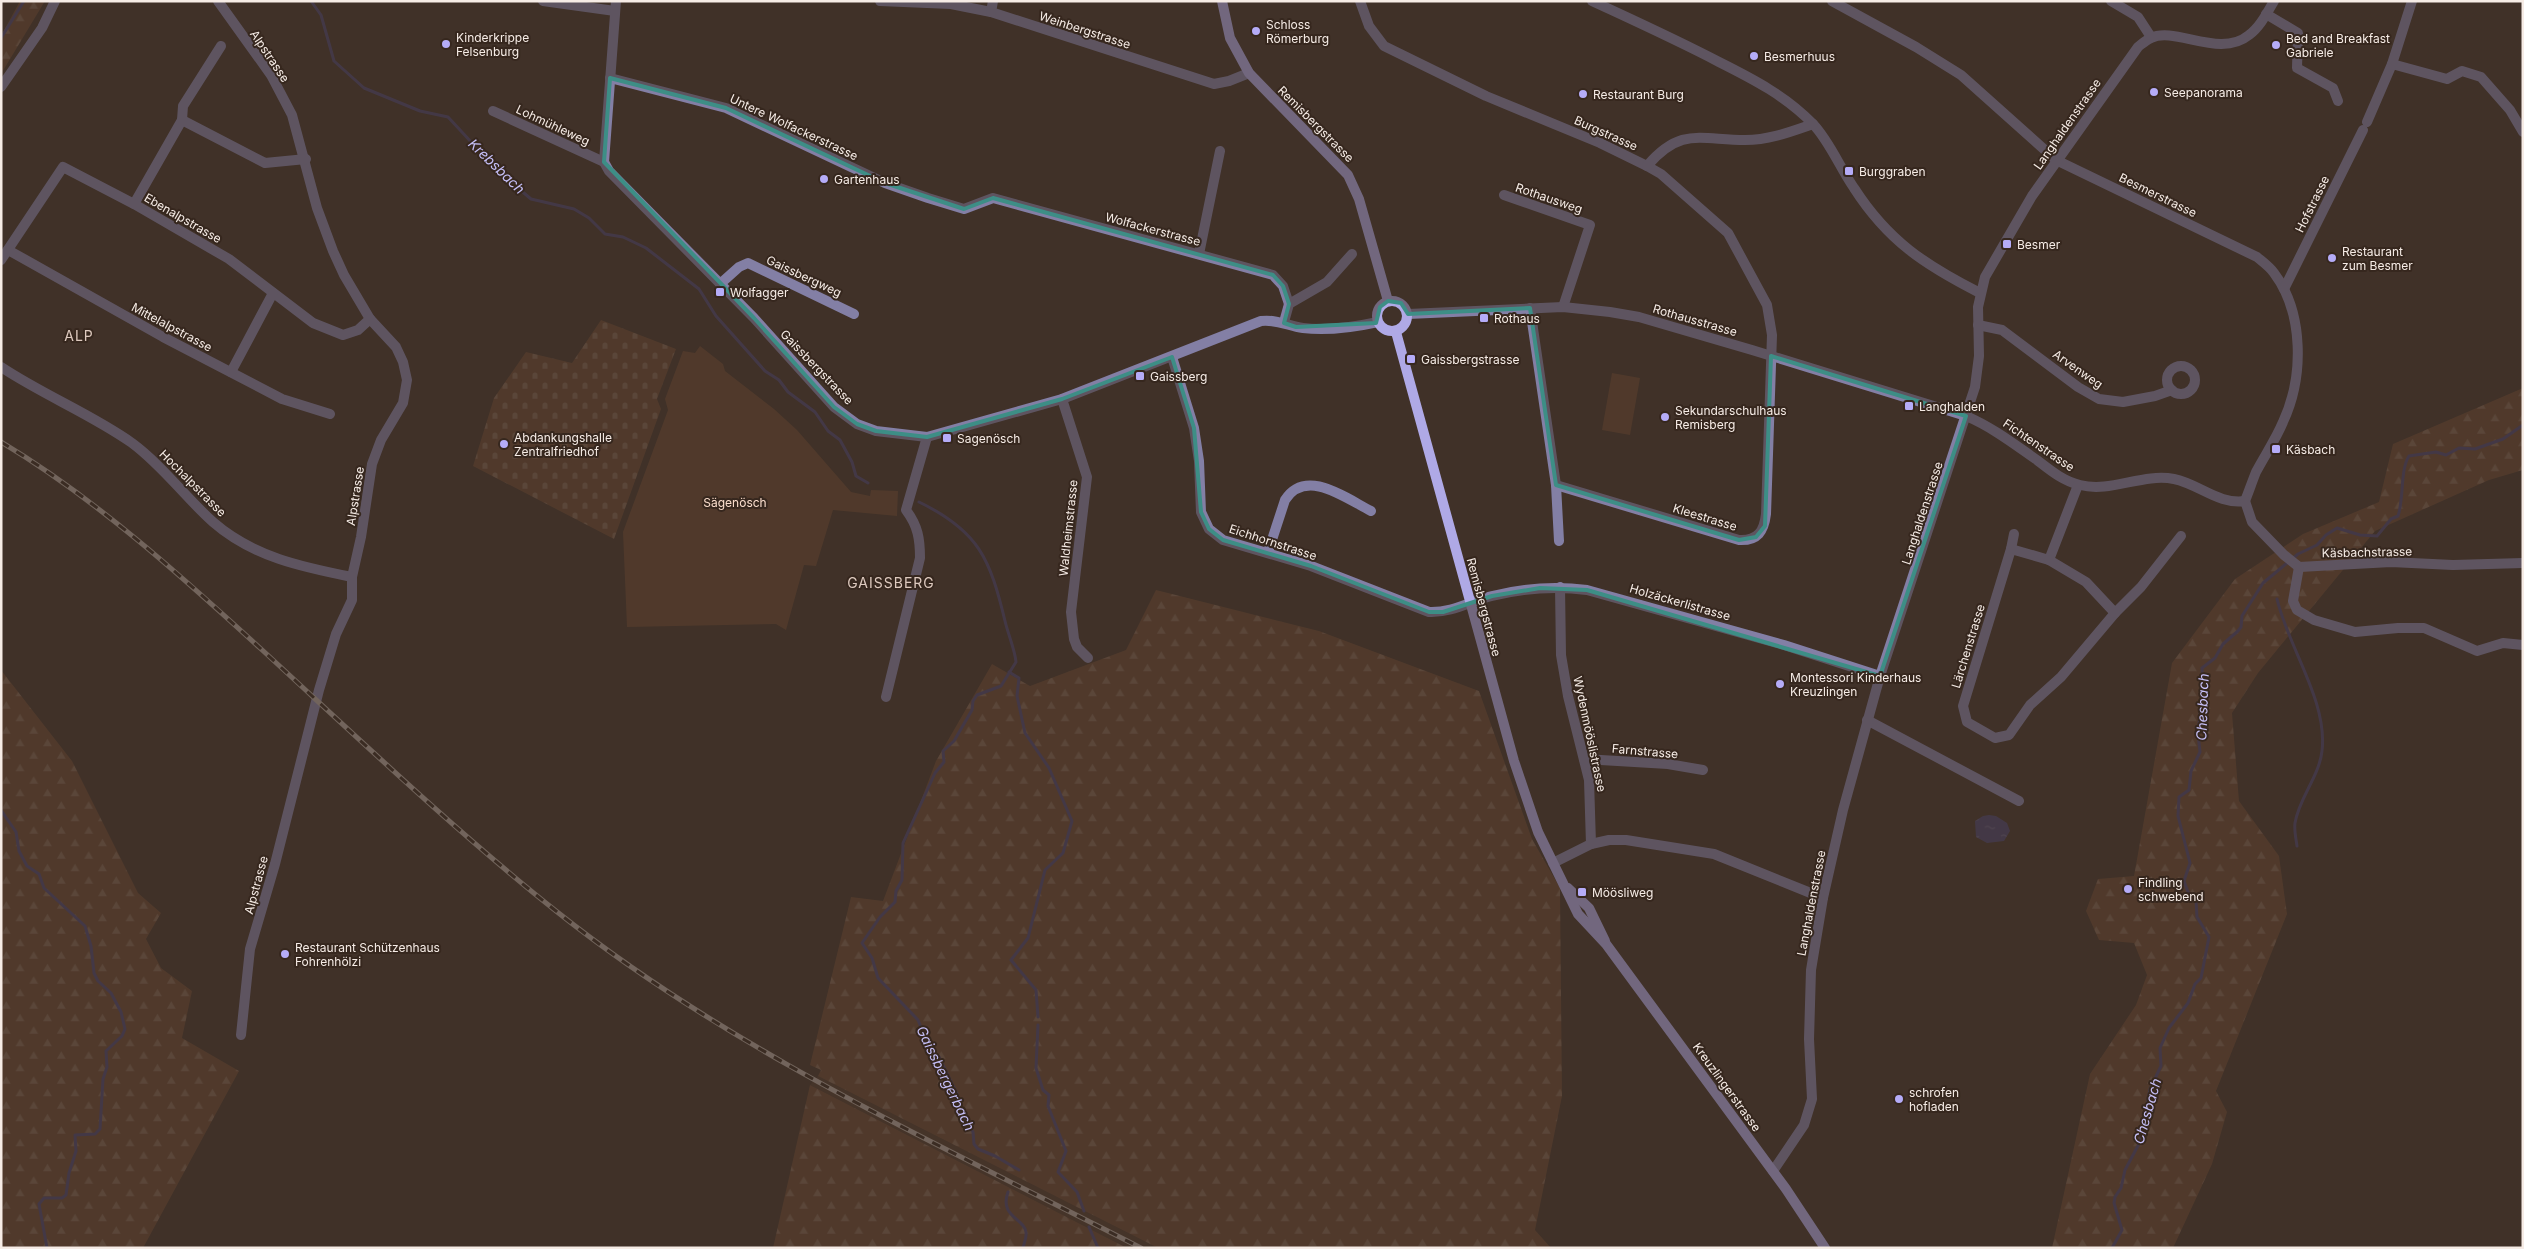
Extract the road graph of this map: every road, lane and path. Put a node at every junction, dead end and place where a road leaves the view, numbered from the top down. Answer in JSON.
{"nodes":[{"id":1,"x":55,"y":1,"type":"edge"},
{"id":2,"x":218,"y":1,"type":"edge"},
{"id":3,"x":542,"y":1,"type":"edge"},
{"id":4,"x":880,"y":1,"type":"edge"},
{"id":5,"x":993,"y":1,"type":"edge"},
{"id":6,"x":1222,"y":1,"type":"edge"},
{"id":7,"x":1360,"y":1,"type":"edge"},
{"id":8,"x":1592,"y":1,"type":"edge"},
{"id":9,"x":1832,"y":1,"type":"edge"},
{"id":10,"x":2111,"y":1,"type":"edge"},
{"id":11,"x":2274,"y":1,"type":"edge"},
{"id":12,"x":2412,"y":1,"type":"edge"},
{"id":13,"x":615,"y":6,"type":"edge"},
{"id":14,"x":991,"y":12,"type":"junction"},
{"id":15,"x":2266,"y":14,"type":"junction"},
{"id":16,"x":2151,"y":37,"type":"junction"},
{"id":17,"x":221,"y":46,"type":"dead end"},
{"id":18,"x":2392,"y":64,"type":"junction"},
{"id":19,"x":1249,"y":73,"type":"junction"},
{"id":20,"x":610,"y":78,"type":"junction"},
{"id":21,"x":1,"y":87,"type":"edge"},
{"id":22,"x":2338,"y":101,"type":"dead end"},
{"id":23,"x":493,"y":111,"type":"dead end"},
{"id":24,"x":182,"y":120,"type":"junction"},
{"id":25,"x":1812,"y":124,"type":"junction"},
{"id":26,"x":2523,"y":132,"type":"edge"},
{"id":27,"x":1220,"y":151,"type":"dead end"},
{"id":28,"x":306,"y":160,"type":"junction"},
{"id":29,"x":2056,"y":160,"type":"junction"},
{"id":30,"x":604,"y":162,"type":"junction"},
{"id":31,"x":1646,"y":166,"type":"junction"},
{"id":32,"x":1504,"y":195,"type":"dead end"},
{"id":33,"x":993,"y":198,"type":"joint"},
{"id":34,"x":134,"y":204,"type":"junction"},
{"id":35,"x":8,"y":250,"type":"junction"},
{"id":36,"x":1199,"y":254,"type":"junction"},
{"id":37,"x":1352,"y":254,"type":"dead end"},
{"id":38,"x":1,"y":260,"type":"edge"},
{"id":39,"x":720,"y":284,"type":"junction"},
{"id":40,"x":2284,"y":289,"type":"junction"},
{"id":41,"x":1980,"y":293,"type":"junction"},
{"id":42,"x":273,"y":294,"type":"junction"},
{"id":43,"x":1388,"y":302,"type":"junction"},
{"id":44,"x":1289,"y":304,"type":"junction"},
{"id":45,"x":1563,"y":307,"type":"junction"},
{"id":46,"x":1530,"y":308,"type":"junction"},
{"id":47,"x":854,"y":314,"type":"dead end"},
{"id":48,"x":1408,"y":314,"type":"junction"},
{"id":49,"x":370,"y":319,"type":"junction"},
{"id":50,"x":1284,"y":322,"type":"junction"},
{"id":51,"x":1378,"y":322,"type":"junction"},
{"id":52,"x":1978,"y":325,"type":"junction"},
{"id":53,"x":1396,"y":332,"type":"junction"},
{"id":54,"x":1771,"y":356,"type":"junction"},
{"id":55,"x":1172,"y":357,"type":"junction"},
{"id":56,"x":1,"y":367,"type":"edge"},
{"id":57,"x":231,"y":372,"type":"junction"},
{"id":58,"x":2172,"y":390,"type":"dead end"},
{"id":59,"x":1062,"y":399,"type":"junction"},
{"id":60,"x":330,"y":414,"type":"dead end"},
{"id":61,"x":1966,"y":416,"type":"junction"},
{"id":62,"x":927,"y":437,"type":"junction"},
{"id":63,"x":2078,"y":484,"type":"junction"},
{"id":64,"x":1556,"y":485,"type":"junction"},
{"id":65,"x":2245,"y":501,"type":"junction"},
{"id":66,"x":1371,"y":512,"type":"dead end"},
{"id":67,"x":2014,"y":534,"type":"dead end"},
{"id":68,"x":2181,"y":536,"type":"dead end"},
{"id":69,"x":1559,"y":541,"type":"dead end"},
{"id":70,"x":2011,"y":549,"type":"junction"},
{"id":71,"x":1268,"y":552,"type":"junction"},
{"id":72,"x":2049,"y":560,"type":"junction"},
{"id":73,"x":2293,"y":562,"type":"junction"},
{"id":74,"x":2523,"y":563,"type":"edge"},
{"id":75,"x":352,"y":577,"type":"junction"},
{"id":76,"x":1560,"y":587,"type":"junction"},
{"id":77,"x":1470,"y":603,"type":"junction"},
{"id":78,"x":2115,"y":613,"type":"junction"},
{"id":79,"x":2523,"y":645,"type":"edge"},
{"id":80,"x":1088,"y":658,"type":"dead end"},
{"id":81,"x":1880,"y":676,"type":"junction"},
{"id":82,"x":886,"y":697,"type":"dead end"},
{"id":83,"x":1867,"y":720,"type":"junction"},
{"id":84,"x":1584,"y":759,"type":"junction"},
{"id":85,"x":1703,"y":770,"type":"dead end"},
{"id":86,"x":2019,"y":801,"type":"dead end"},
{"id":87,"x":1591,"y":844,"type":"junction"},
{"id":88,"x":1552,"y":864,"type":"junction"},
{"id":89,"x":1823,"y":898,"type":"junction"},
{"id":90,"x":1606,"y":944,"type":"joint"},
{"id":91,"x":241,"y":1035,"type":"dead end"},
{"id":92,"x":1772,"y":1171,"type":"junction"},
{"id":93,"x":1824,"y":1248,"type":"edge"}],
"edges":[{"from":1,"to":21,"type":"street"},
{"from":2,"to":28,"type":"street","name":"Alpstrasse"},
{"from":3,"to":13,"type":"street"},
{"from":4,"to":14,"type":"street","name":"Weinbergstrasse"},
{"from":5,"to":14,"type":"street"},
{"from":6,"to":19,"type":"street","name":"Remisbergstrasse"},
{"from":7,"to":31,"type":"street","name":"Burgstrasse"},
{"from":8,"to":25,"type":"street"},
{"from":9,"to":29,"type":"street","name":"Besmerstrasse"},
{"from":10,"to":16,"type":"street"},
{"from":11,"to":15,"type":"street"},
{"from":12,"to":18,"type":"street","name":"Hofstrasse"},
{"from":13,"to":20,"type":"street"},
{"from":14,"to":19,"type":"street","name":"Weinbergstrasse"},
{"from":15,"to":16,"type":"street"},
{"from":15,"to":22,"type":"street"},
{"from":16,"to":29,"type":"street","name":"Langhaldenstrasse"},
{"from":17,"to":24,"type":"street"},
{"from":18,"to":26,"type":"street"},
{"from":18,"to":40,"type":"street","name":"Hofstrasse"},
{"from":19,"to":43,"type":"street","name":"Remisbergstrasse"},
{"from":20,"to":30,"type":"street"},
{"from":20,"to":33,"type":"street","name":"Untere Wolfackerstrasse"},
{"from":23,"to":30,"type":"street","name":"Lohmühleweg"},
{"from":24,"to":28,"type":"street"},
{"from":24,"to":34,"type":"street"},
{"from":25,"to":31,"type":"street"},
{"from":25,"to":41,"type":"street"},
{"from":27,"to":36,"type":"street"},
{"from":28,"to":49,"type":"street","name":"Alpstrasse"},
{"from":29,"to":40,"type":"street","name":"Besmerstrasse"},
{"from":29,"to":41,"type":"street","name":"Langhaldenstrasse"},
{"from":30,"to":39,"type":"street","name":"Gaissbergstrasse"},
{"from":31,"to":54,"type":"street","name":"Burgstrasse"},
{"from":32,"to":45,"type":"street","name":"Rothausweg"},
{"from":33,"to":36,"type":"street","name":"Wolfackerstrasse"},
{"from":34,"to":35,"type":"street","name":"Ebenalpstrasse"},
{"from":34,"to":42,"type":"street","name":"Ebenalpstrasse"},
{"from":35,"to":38,"type":"street"},
{"from":35,"to":57,"type":"street","name":"Mittelalpstrasse"},
{"from":36,"to":44,"type":"street","name":"Wolfackerstrasse"},
{"from":37,"to":44,"type":"street"},
{"from":39,"to":47,"type":"street","name":"Gaissbergweg"},
{"from":39,"to":62,"type":"street","name":"Gaissbergstrasse"},
{"from":40,"to":65,"type":"street","name":"Besmerstrasse"},
{"from":41,"to":52,"type":"street","name":"Langhaldenstrasse"},
{"from":42,"to":49,"type":"street","name":"Ebenalpstrasse"},
{"from":42,"to":57,"type":"street"},
{"from":43,"to":48,"type":"street"},
{"from":43,"to":51,"type":"street"},
{"from":44,"to":50,"type":"street"},
{"from":45,"to":46,"type":"street","name":"Rothausstrasse"},
{"from":45,"to":54,"type":"street","name":"Rothausstrasse"},
{"from":46,"to":48,"type":"street","name":"Rothausstrasse"},
{"from":46,"to":64,"type":"street"},
{"from":48,"to":53,"type":"street"},
{"from":49,"to":75,"type":"street","name":"Alpstrasse"},
{"from":50,"to":51,"type":"street","name":"Gaissbergstrasse"},
{"from":50,"to":55,"type":"street","name":"Gaissbergstrasse"},
{"from":51,"to":53,"type":"street"},
{"from":52,"to":58,"type":"street","name":"Arvenweg"},
{"from":52,"to":61,"type":"street","name":"Langhaldenstrasse"},
{"from":53,"to":77,"type":"street","name":"Remisbergstrasse"},
{"from":54,"to":61,"type":"street","name":"Rothausstrasse"},
{"from":54,"to":64,"type":"street","name":"Kleestrasse"},
{"from":55,"to":59,"type":"street","name":"Gaissbergstrasse"},
{"from":55,"to":71,"type":"street","name":"Eichhornstrasse"},
{"from":56,"to":75,"type":"street","name":"Hochalpstrasse"},
{"from":57,"to":60,"type":"street","name":"Mittelalpstrasse"},
{"from":59,"to":62,"type":"street","name":"Gaissbergstrasse"},
{"from":59,"to":80,"type":"street","name":"Waldheimstrasse"},
{"from":61,"to":63,"type":"street","name":"Fichtenstrasse"},
{"from":61,"to":81,"type":"street","name":"Langhaldenstrasse"},
{"from":62,"to":82,"type":"street"},
{"from":63,"to":65,"type":"street","name":"Fichtenstrasse"},
{"from":63,"to":72,"type":"street"},
{"from":64,"to":69,"type":"street"},
{"from":65,"to":73,"type":"street"},
{"from":66,"to":71,"type":"street"},
{"from":67,"to":70,"type":"street","name":"Lärchenstrasse"},
{"from":68,"to":78,"type":"street","name":"Lärchenstrasse"},
{"from":70,"to":72,"type":"street"},
{"from":70,"to":78,"type":"street","name":"Lärchenstrasse"},
{"from":71,"to":77,"type":"street","name":"Eichhornstrasse"},
{"from":72,"to":78,"type":"street"},
{"from":73,"to":74,"type":"street","name":"Käsbachstrasse"},
{"from":73,"to":79,"type":"street"},
{"from":75,"to":91,"type":"street","name":"Alpstrasse"},
{"from":76,"to":77,"type":"street","name":"Holzäckerlistrasse"},
{"from":76,"to":81,"type":"street","name":"Holzäckerlistrasse"},
{"from":76,"to":84,"type":"street","name":"Wydenmööslistrasse"},
{"from":77,"to":88,"type":"street","name":"Remisbergstrasse"},
{"from":81,"to":83,"type":"street","name":"Langhaldenstrasse"},
{"from":83,"to":86,"type":"street"},
{"from":83,"to":89,"type":"street","name":"Langhaldenstrasse"},
{"from":84,"to":85,"type":"street","name":"Farnstrasse"},
{"from":84,"to":87,"type":"street","name":"Wydenmööslistrasse"},
{"from":87,"to":88,"type":"street"},
{"from":87,"to":89,"type":"street"},
{"from":88,"to":90,"type":"street","name":"Remisbergstrasse"},
{"from":89,"to":92,"type":"street","name":"Langhaldenstrasse"},
{"from":90,"to":92,"type":"street","name":"Kreuzlingerstrasse"},
{"from":92,"to":93,"type":"street","name":"Kreuzlingerstrasse"}]}
